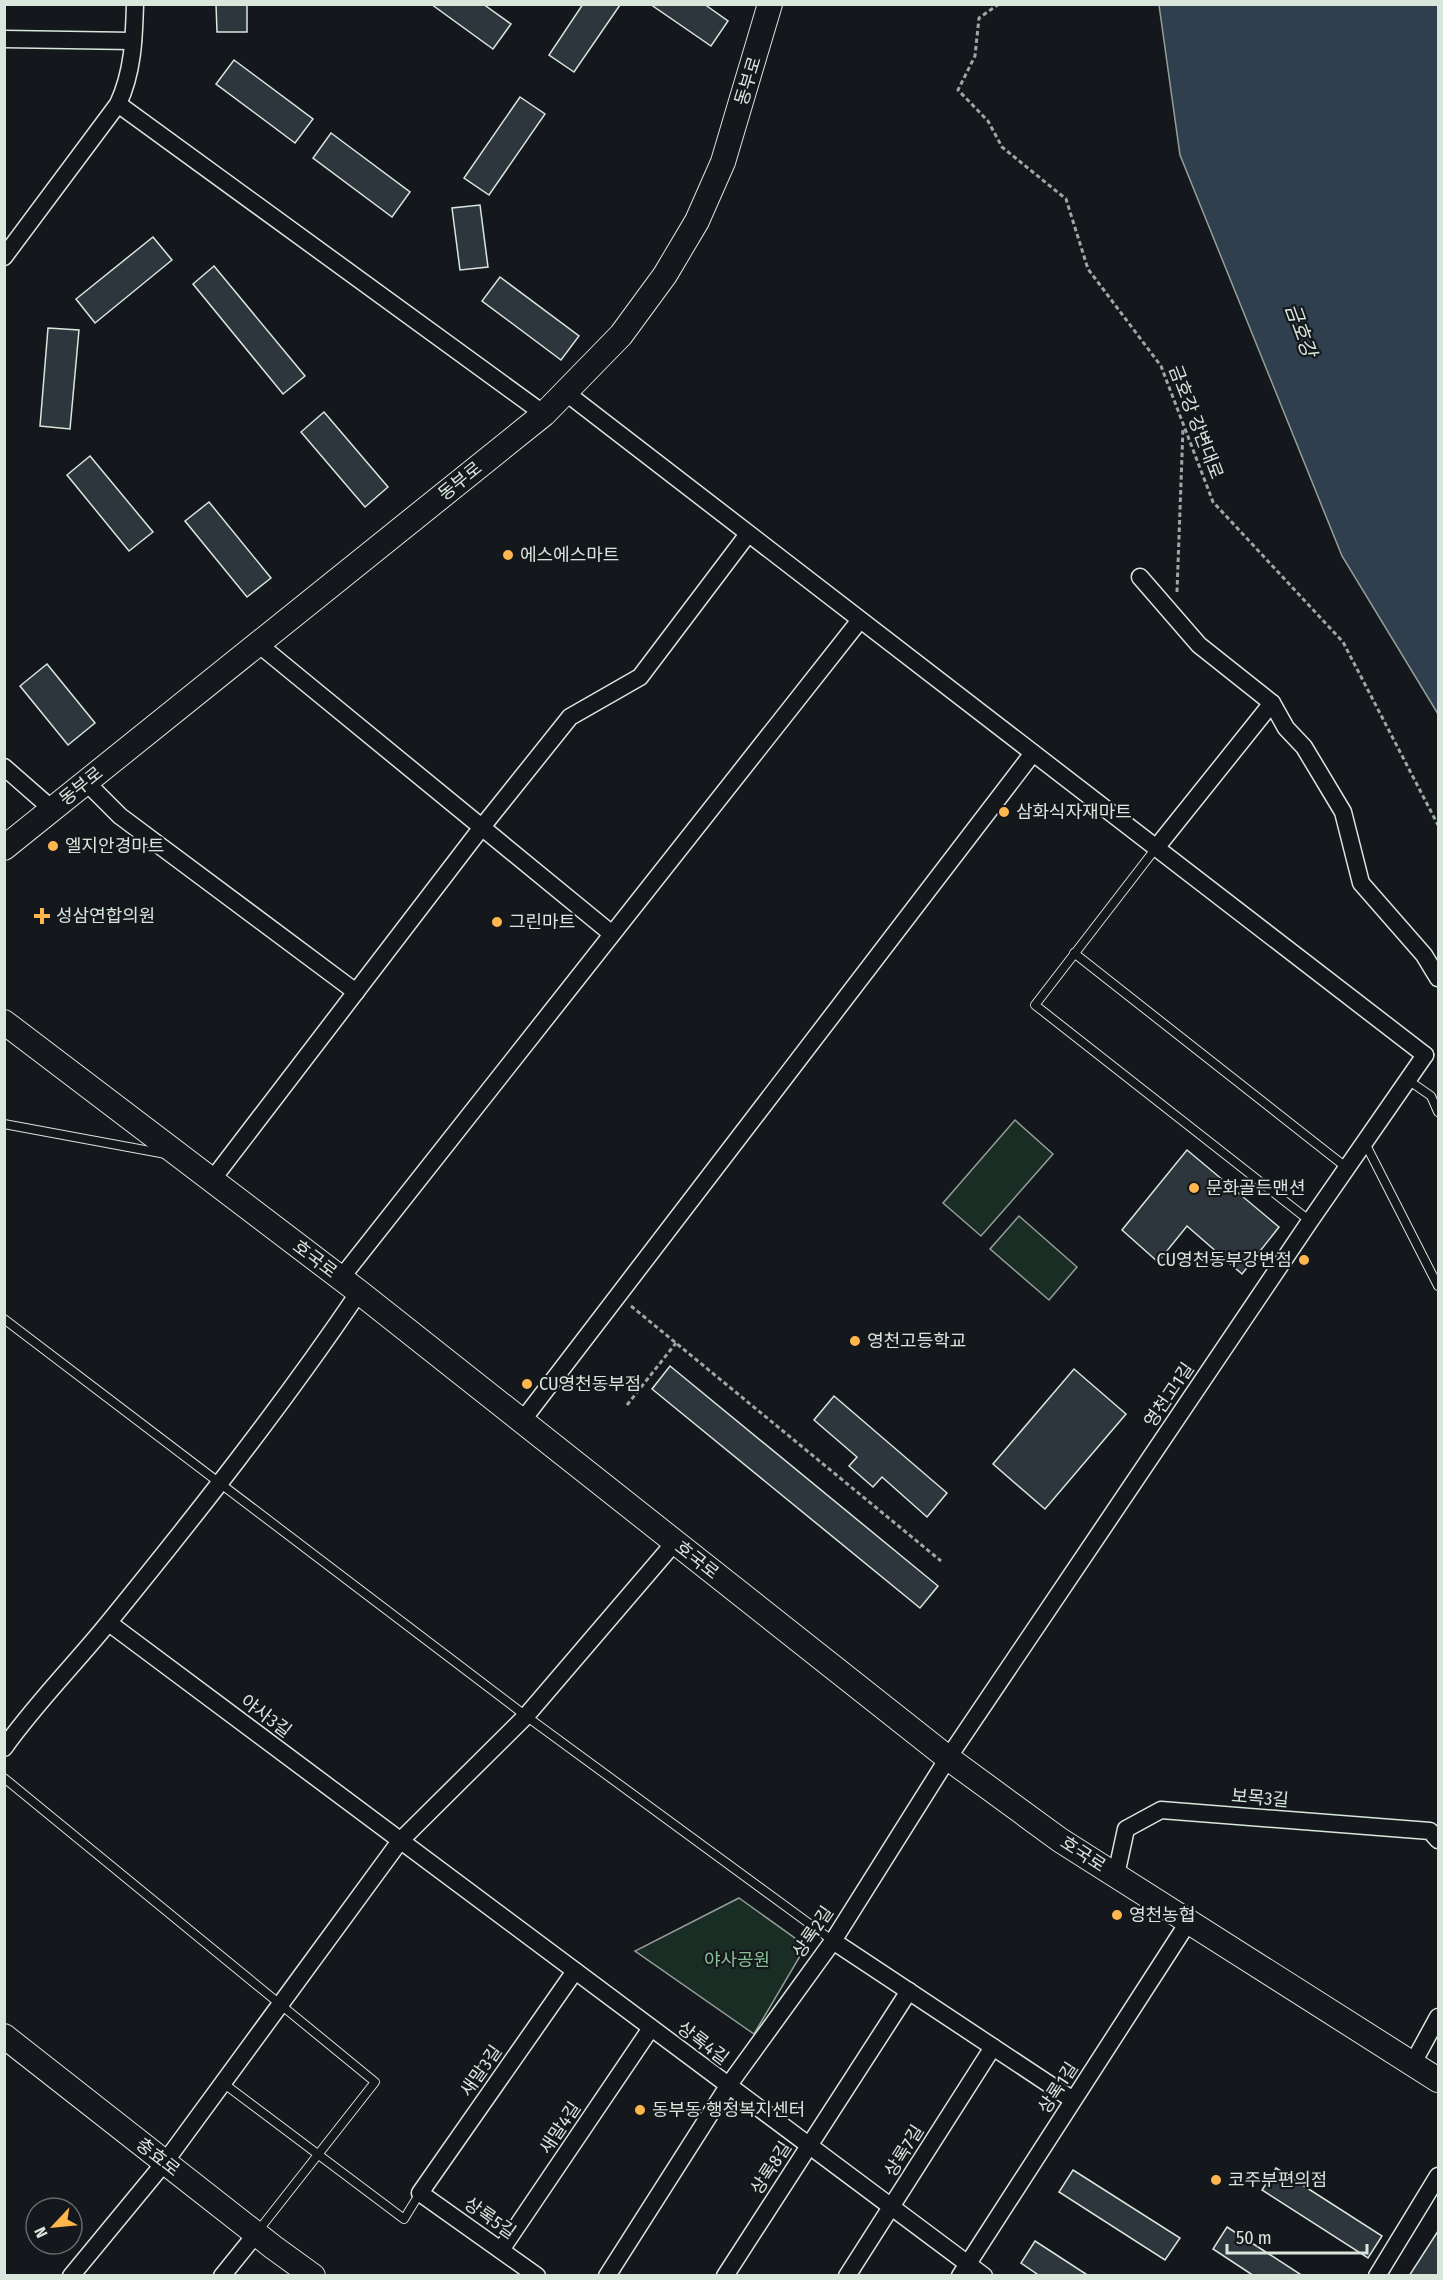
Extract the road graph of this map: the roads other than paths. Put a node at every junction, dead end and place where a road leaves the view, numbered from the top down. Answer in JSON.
{"nodes":[{"id":1,"x":135,"y":4,"type":"edge"},
{"id":2,"x":770,"y":4,"type":"edge"},
{"id":3,"x":4,"y":39,"type":"edge"},
{"id":4,"x":133,"y":41,"type":"junction"},
{"id":5,"x":118,"y":104,"type":"junction"},
{"id":6,"x":4,"y":257,"type":"edge"},
{"id":7,"x":565,"y":392,"type":"junction"},
{"id":8,"x":544,"y":414,"type":"junction"},
{"id":9,"x":748,"y":534,"type":"junction"},
{"id":10,"x":1140,"y":577,"type":"dead end"},
{"id":11,"x":860,"y":620,"type":"junction"},
{"id":12,"x":257,"y":643,"type":"junction"},
{"id":13,"x":1272,"y":703,"type":"junction"},
{"id":14,"x":1033,"y":753,"type":"junction"},
{"id":15,"x":4,"y":767,"type":"edge"},
{"id":16,"x":86,"y":782,"type":"junction"},
{"id":17,"x":52,"y":809,"type":"junction"},
{"id":18,"x":482,"y":827,"type":"junction"},
{"id":19,"x":4,"y":848,"type":"edge"},
{"id":20,"x":1156,"y":848,"type":"junction"},
{"id":21,"x":612,"y":934,"type":"junction"},
{"id":22,"x":1074,"y":953,"type":"junction"},
{"id":23,"x":1438,"y":978,"type":"edge"},
{"id":24,"x":356,"y":992,"type":"junction"},
{"id":25,"x":4,"y":1022,"type":"edge"},
{"id":26,"x":1432,"y":1053,"type":"edge"},
{"id":27,"x":1408,"y":1080,"type":"junction"},
{"id":28,"x":1438,"y":1112,"type":"edge"},
{"id":29,"x":4,"y":1124,"type":"edge"},
{"id":30,"x":1365,"y":1142,"type":"junction"},
{"id":31,"x":181,"y":1157,"type":"junction"},
{"id":32,"x":1347,"y":1167,"type":"junction"},
{"id":33,"x":212,"y":1180,"type":"junction"},
{"id":34,"x":1310,"y":1221,"type":"junction"},
{"id":35,"x":350,"y":1285,"type":"junction"},
{"id":36,"x":1438,"y":1286,"type":"edge"},
{"id":37,"x":4,"y":1319,"type":"edge"},
{"id":38,"x":522,"y":1421,"type":"junction"},
{"id":39,"x":220,"y":1480,"type":"junction"},
{"id":40,"x":675,"y":1542,"type":"junction"},
{"id":41,"x":109,"y":1623,"type":"junction"},
{"id":42,"x":526,"y":1716,"type":"junction"},
{"id":43,"x":4,"y":1748,"type":"edge"},
{"id":44,"x":948,"y":1758,"type":"junction"},
{"id":45,"x":4,"y":1778,"type":"edge"},
{"id":46,"x":1438,"y":1840,"type":"edge"},
{"id":47,"x":400,"y":1841,"type":"junction"},
{"id":48,"x":1116,"y":1875,"type":"junction"},
{"id":49,"x":1189,"y":1921,"type":"junction"},
{"id":50,"x":833,"y":1941,"type":"junction"},
{"id":51,"x":575,"y":1971,"type":"junction"},
{"id":52,"x":909,"y":1991,"type":"junction"},
{"id":53,"x":279,"y":2006,"type":"junction"},
{"id":54,"x":1438,"y":2018,"type":"edge"},
{"id":55,"x":651,"y":2028,"type":"junction"},
{"id":56,"x":4,"y":2036,"type":"edge"},
{"id":57,"x":993,"y":2047,"type":"junction"},
{"id":58,"x":1413,"y":2063,"type":"junction"},
{"id":59,"x":1438,"y":2080,"type":"edge"},
{"id":60,"x":223,"y":2083,"type":"junction"},
{"id":61,"x":728,"y":2086,"type":"junction"},
{"id":62,"x":1073,"y":2100,"type":"junction"},
{"id":63,"x":808,"y":2146,"type":"junction"},
{"id":64,"x":318,"y":2154,"type":"junction"},
{"id":65,"x":165,"y":2162,"type":"junction"},
{"id":66,"x":1438,"y":2176,"type":"edge"},
{"id":67,"x":420,"y":2193,"type":"junction"},
{"id":68,"x":891,"y":2207,"type":"junction"},
{"id":69,"x":256,"y":2234,"type":"junction"},
{"id":70,"x":501,"y":2250,"type":"junction"},
{"id":71,"x":964,"y":2270,"type":"edge"},
{"id":72,"x":71,"y":2276,"type":"edge"},
{"id":73,"x":222,"y":2276,"type":"edge"},
{"id":74,"x":313,"y":2276,"type":"edge"},
{"id":75,"x":537,"y":2276,"type":"edge"},
{"id":76,"x":607,"y":2276,"type":"edge"},
{"id":77,"x":725,"y":2276,"type":"edge"},
{"id":78,"x":847,"y":2276,"type":"edge"},
{"id":79,"x":984,"y":2276,"type":"edge"},
{"id":80,"x":1377,"y":2276,"type":"edge"}],
"edges":[{"from":1,"to":4,"type":"street"},
{"from":2,"to":7,"type":"main road","name":"동부로"},
{"from":3,"to":4,"type":"street"},
{"from":4,"to":5,"type":"street"},
{"from":5,"to":6,"type":"street"},
{"from":5,"to":8,"type":"street"},
{"from":7,"to":8,"type":"main road","name":"동부로"},
{"from":7,"to":9,"type":"street"},
{"from":8,"to":12,"type":"main road","name":"동부로"},
{"from":9,"to":11,"type":"street"},
{"from":9,"to":18,"type":"street"},
{"from":10,"to":13,"type":"street"},
{"from":11,"to":14,"type":"street"},
{"from":11,"to":21,"type":"street"},
{"from":12,"to":16,"type":"main road","name":"동부로"},
{"from":12,"to":18,"type":"street"},
{"from":13,"to":20,"type":"street"},
{"from":13,"to":23,"type":"street"},
{"from":14,"to":20,"type":"street"},
{"from":14,"to":38,"type":"street"},
{"from":15,"to":17,"type":"street"},
{"from":16,"to":17,"type":"main road","name":"동부로"},
{"from":16,"to":24,"type":"street"},
{"from":17,"to":19,"type":"main road","name":"동부로"},
{"from":18,"to":21,"type":"street"},
{"from":18,"to":24,"type":"street"},
{"from":20,"to":22,"type":"lane"},
{"from":20,"to":26,"type":"street"},
{"from":21,"to":35,"type":"street"},
{"from":22,"to":32,"type":"lane"},
{"from":22,"to":34,"type":"lane"},
{"from":24,"to":33,"type":"street"},
{"from":25,"to":31,"type":"main road","name":"호국로"},
{"from":26,"to":27,"type":"street","name":"영천고1길"},
{"from":27,"to":28,"type":"lane"},
{"from":27,"to":30,"type":"street","name":"영천고1길"},
{"from":29,"to":31,"type":"lane"},
{"from":30,"to":32,"type":"street","name":"영천고1길"},
{"from":30,"to":36,"type":"lane"},
{"from":31,"to":33,"type":"main road","name":"호국로"},
{"from":32,"to":34,"type":"street","name":"영천고1길"},
{"from":33,"to":35,"type":"main road","name":"호국로"},
{"from":34,"to":44,"type":"street","name":"영천고1길"},
{"from":35,"to":38,"type":"main road","name":"호국로"},
{"from":35,"to":39,"type":"street"},
{"from":37,"to":39,"type":"lane"},
{"from":38,"to":40,"type":"main road","name":"호국로"},
{"from":39,"to":41,"type":"street"},
{"from":39,"to":42,"type":"lane"},
{"from":40,"to":42,"type":"street"},
{"from":40,"to":44,"type":"main road","name":"호국로"},
{"from":41,"to":43,"type":"street"},
{"from":41,"to":47,"type":"street","name":"야사3길"},
{"from":42,"to":47,"type":"street"},
{"from":42,"to":50,"type":"lane"},
{"from":44,"to":48,"type":"main road","name":"호국로"},
{"from":44,"to":50,"type":"street","name":"상록2길"},
{"from":45,"to":53,"type":"lane"},
{"from":46,"to":48,"type":"street","name":"보목3길"},
{"from":47,"to":51,"type":"street","name":"상록4길"},
{"from":47,"to":53,"type":"street"},
{"from":48,"to":49,"type":"main road","name":"호국로"},
{"from":49,"to":58,"type":"main road","name":"호국로"},
{"from":49,"to":62,"type":"street","name":"상록1길"},
{"from":50,"to":52,"type":"street"},
{"from":50,"to":61,"type":"street","name":"상록2길"},
{"from":51,"to":55,"type":"street","name":"상록4길"},
{"from":51,"to":67,"type":"street","name":"새말3길"},
{"from":52,"to":57,"type":"street"},
{"from":52,"to":63,"type":"street","name":"상록8길"},
{"from":53,"to":60,"type":"street"},
{"from":53,"to":64,"type":"lane"},
{"from":54,"to":58,"type":"street"},
{"from":55,"to":61,"type":"street","name":"상록4길"},
{"from":55,"to":70,"type":"street","name":"새말4길"},
{"from":56,"to":65,"type":"main road","name":"충효로"},
{"from":57,"to":62,"type":"street"},
{"from":57,"to":68,"type":"street","name":"상록7길"},
{"from":58,"to":59,"type":"main road","name":"호국로"},
{"from":60,"to":64,"type":"lane"},
{"from":60,"to":65,"type":"street"},
{"from":61,"to":63,"type":"street","name":"상록4길"},
{"from":61,"to":76,"type":"street","name":"상록2길"},
{"from":62,"to":71,"type":"street","name":"상록1길"},
{"from":63,"to":68,"type":"street","name":"상록4길"},
{"from":63,"to":77,"type":"street","name":"상록8길"},
{"from":64,"to":67,"type":"lane"},
{"from":64,"to":69,"type":"lane"},
{"from":65,"to":69,"type":"main road","name":"충효로"},
{"from":65,"to":72,"type":"street"},
{"from":66,"to":80,"type":"street"},
{"from":67,"to":70,"type":"street","name":"상록5길"},
{"from":68,"to":71,"type":"street","name":"상록4길"},
{"from":68,"to":78,"type":"street","name":"상록7길"},
{"from":69,"to":73,"type":"street"},
{"from":69,"to":74,"type":"main road","name":"충효로"},
{"from":70,"to":75,"type":"street","name":"상록5길"},
{"from":71,"to":79,"type":"street","name":"상록4길"}]}
